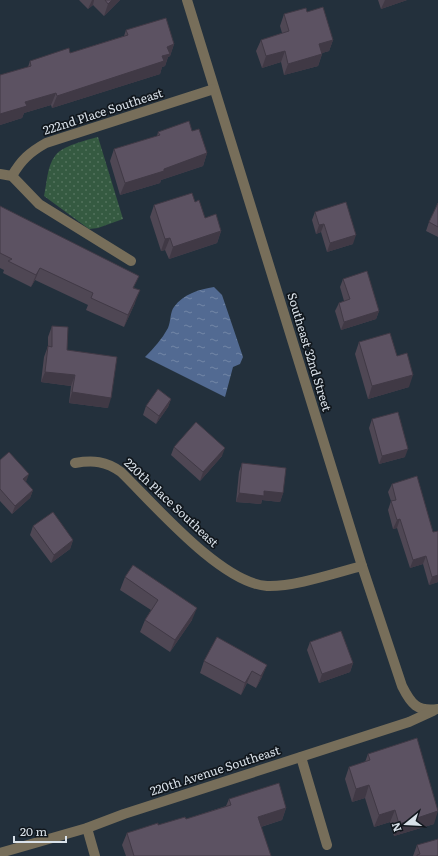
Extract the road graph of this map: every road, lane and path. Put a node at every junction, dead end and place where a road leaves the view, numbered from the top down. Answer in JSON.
{"nodes":[{"id":1,"x":187,"y":0,"type":"edge"},
{"id":2,"x":214,"y":89,"type":"junction"},
{"id":3,"x":0,"y":174,"type":"edge"},
{"id":4,"x":12,"y":176,"type":"junction"},
{"id":5,"x":131,"y":261,"type":"dead end"},
{"id":6,"x":75,"y":463,"type":"dead end"},
{"id":7,"x":362,"y":566,"type":"junction"},
{"id":8,"x":416,"y":706,"type":"joint"},
{"id":9,"x":438,"y":710,"type":"edge"},
{"id":10,"x":301,"y":758,"type":"junction"},
{"id":11,"x":87,"y":828,"type":"junction"},
{"id":12,"x":326,"y":845,"type":"dead end"},
{"id":13,"x":0,"y":853,"type":"edge"},
{"id":14,"x":95,"y":856,"type":"edge"}],
"edges":[{"from":1,"to":2,"type":"street","name":"Southeast 32nd Street"},
{"from":2,"to":4,"type":"street","name":"222nd Place Southeast"},
{"from":2,"to":7,"type":"street","name":"Southeast 32nd Street"},
{"from":3,"to":4,"type":"street"},
{"from":4,"to":5,"type":"street"},
{"from":6,"to":7,"type":"street","name":"220th Place Southeast"},
{"from":7,"to":8,"type":"street","name":"Southeast 32nd Street"},
{"from":8,"to":9,"type":"street","name":"220th Avenue Southeast"},
{"from":9,"to":10,"type":"street","name":"220th Avenue Southeast"},
{"from":10,"to":11,"type":"street","name":"220th Avenue Southeast"},
{"from":10,"to":12,"type":"street"},
{"from":11,"to":13,"type":"street","name":"220th Avenue Southeast"},
{"from":11,"to":14,"type":"street"}]}
